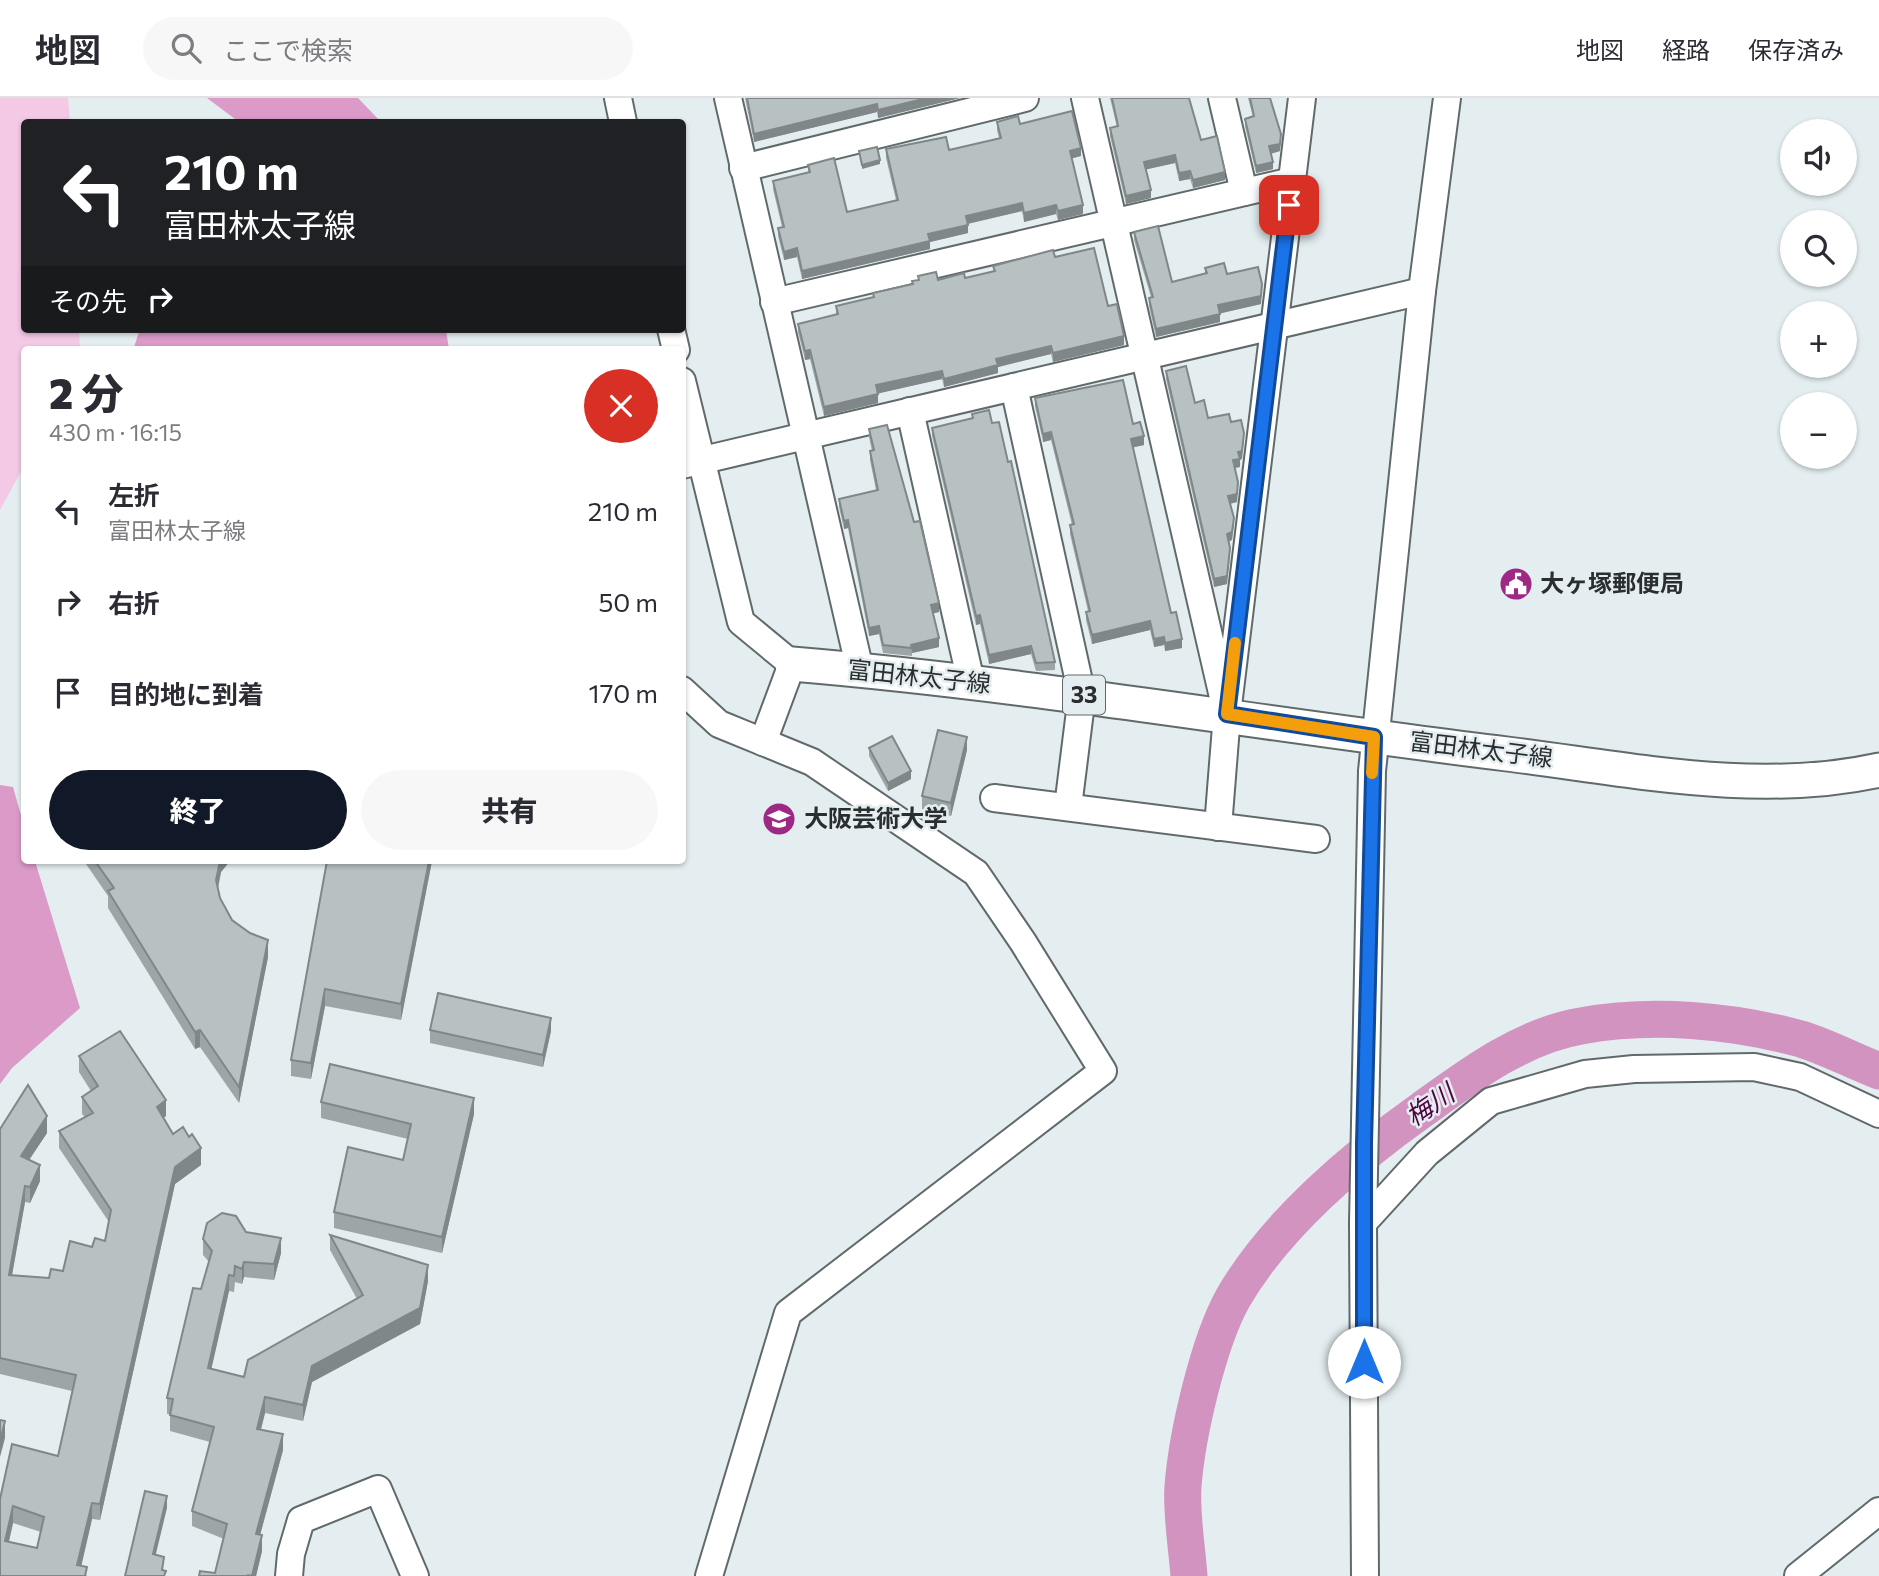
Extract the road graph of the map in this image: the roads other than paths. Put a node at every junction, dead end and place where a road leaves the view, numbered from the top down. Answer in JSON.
{"nodes":[{"id":1,"x":618,"y":98,"type":"edge"},
{"id":2,"x":728,"y":98,"type":"edge"},
{"id":3,"x":1025,"y":98,"type":"edge"},
{"id":4,"x":1085,"y":98,"type":"edge"},
{"id":5,"x":1222,"y":98,"type":"edge"},
{"id":6,"x":1302,"y":98,"type":"edge"},
{"id":7,"x":1447,"y":98,"type":"edge"},
{"id":8,"x":623,"y":119,"type":"edge"},
{"id":9,"x":743,"y":167,"type":"junction"},
{"id":10,"x":1292,"y":181,"type":"junction"},
{"id":11,"x":1244,"y":192,"type":"junction"},
{"id":12,"x":1114,"y":223,"type":"junction"},
{"id":13,"x":1422,"y":291,"type":"junction"},
{"id":14,"x":774,"y":302,"type":"junction"},
{"id":15,"x":1273,"y":326,"type":"junction"},
{"id":16,"x":1144,"y":356,"type":"junction"},
{"id":17,"x":1014,"y":387,"type":"junction"},
{"id":18,"x":910,"y":411,"type":"junction"},
{"id":19,"x":686,"y":414,"type":"edge"},
{"id":20,"x":806,"y":435,"type":"junction"},
{"id":21,"x":692,"y":463,"type":"edge"},
{"id":22,"x":792,"y":664,"type":"junction"},
{"id":23,"x":860,"y":670,"type":"junction"},
{"id":24,"x":971,"y":682,"type":"junction"},
{"id":25,"x":686,"y":694,"type":"edge"},
{"id":26,"x":1082,"y":695,"type":"junction"},
{"id":27,"x":1227,"y":714,"type":"junction"},
{"id":28,"x":1374,"y":737,"type":"junction"},
{"id":29,"x":762,"y":742,"type":"junction"},
{"id":30,"x":1879,"y":770,"type":"edge"},
{"id":31,"x":994,"y":798,"type":"dead end"},
{"id":32,"x":1068,"y":807,"type":"junction"},
{"id":33,"x":1218,"y":827,"type":"junction"},
{"id":34,"x":1316,"y":839,"type":"dead end"},
{"id":35,"x":1879,"y":1114,"type":"edge"},
{"id":36,"x":1363,"y":1223,"type":"junction"},
{"id":37,"x":1879,"y":1510,"type":"edge"},
{"id":38,"x":289,"y":1576,"type":"edge"},
{"id":39,"x":415,"y":1576,"type":"edge"},
{"id":40,"x":709,"y":1576,"type":"edge"},
{"id":41,"x":1365,"y":1576,"type":"edge"},
{"id":42,"x":1798,"y":1576,"type":"edge"}],
"edges":[{"from":1,"to":8,"type":"street"},
{"from":2,"to":9,"type":"street"},
{"from":3,"to":9,"type":"street"},
{"from":4,"to":12,"type":"street"},
{"from":5,"to":11,"type":"street"},
{"from":6,"to":10,"type":"street"},
{"from":7,"to":13,"type":"street"},
{"from":9,"to":14,"type":"street"},
{"from":10,"to":11,"type":"street"},
{"from":10,"to":15,"type":"street"},
{"from":11,"to":12,"type":"street"},
{"from":12,"to":14,"type":"street"},
{"from":12,"to":16,"type":"street"},
{"from":13,"to":15,"type":"street"},
{"from":13,"to":28,"type":"street"},
{"from":14,"to":20,"type":"street"},
{"from":15,"to":16,"type":"street"},
{"from":15,"to":27,"type":"street"},
{"from":16,"to":17,"type":"street"},
{"from":16,"to":27,"type":"street"},
{"from":17,"to":18,"type":"street"},
{"from":17,"to":26,"type":"street"},
{"from":18,"to":20,"type":"street"},
{"from":18,"to":24,"type":"street"},
{"from":19,"to":21,"type":"street"},
{"from":20,"to":21,"type":"street"},
{"from":20,"to":23,"type":"street"},
{"from":21,"to":22,"type":"street"},
{"from":22,"to":23,"type":"main road","name":"富田林太子線","number":"33"},
{"from":22,"to":29,"type":"street"},
{"from":23,"to":24,"type":"main road","name":"富田林太子線","number":"33"},
{"from":24,"to":26,"type":"main road","name":"富田林太子線","number":"33"},
{"from":25,"to":29,"type":"street"},
{"from":26,"to":27,"type":"main road","name":"富田林太子線","number":"33"},
{"from":26,"to":32,"type":"street"},
{"from":27,"to":28,"type":"main road","name":"富田林太子線","number":"33"},
{"from":27,"to":33,"type":"street"},
{"from":28,"to":30,"type":"main road","name":"富田林太子線","number":"33"},
{"from":28,"to":36,"type":"street"},
{"from":29,"to":40,"type":"street"},
{"from":31,"to":32,"type":"street"},
{"from":32,"to":33,"type":"street"},
{"from":33,"to":34,"type":"street"},
{"from":35,"to":36,"type":"street"},
{"from":36,"to":41,"type":"street"},
{"from":37,"to":42,"type":"street"},
{"from":38,"to":39,"type":"street"}]}
